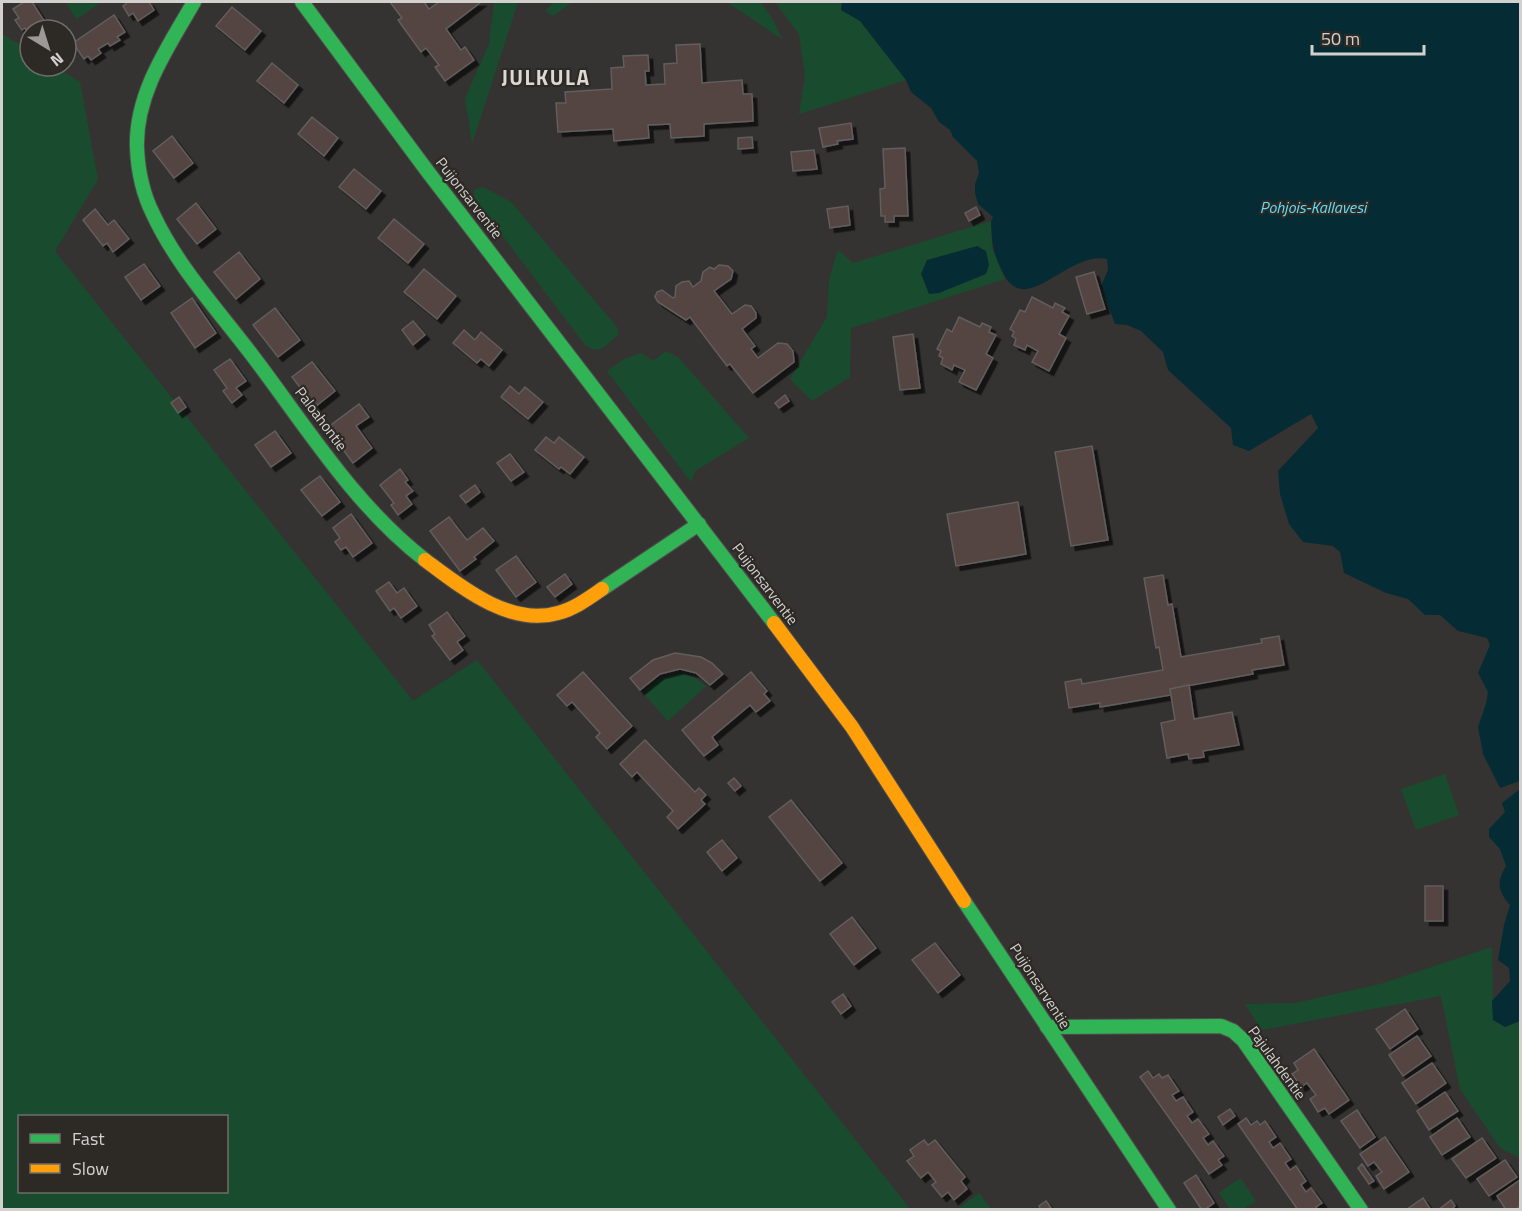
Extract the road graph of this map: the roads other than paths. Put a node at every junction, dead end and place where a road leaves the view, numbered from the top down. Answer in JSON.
{"nodes":[{"id":1,"x":194,"y":2,"type":"edge"},
{"id":2,"x":302,"y":2,"type":"edge"},
{"id":3,"x":699,"y":524,"type":"junction"},
{"id":4,"x":1047,"y":1028,"type":"junction"},
{"id":5,"x":1169,"y":1209,"type":"edge"},
{"id":6,"x":1361,"y":1209,"type":"edge"}],
"edges":[{"from":1,"to":3,"type":"main road","name":"Paloahontie"},
{"from":2,"to":3,"type":"main road","name":"Puijonsarventie"},
{"from":3,"to":4,"type":"main road","name":"Puijonsarventie"},
{"from":4,"to":5,"type":"main road","name":"Puijonsarventie"},
{"from":4,"to":6,"type":"main road","name":"Pajulahdentie"}]}
